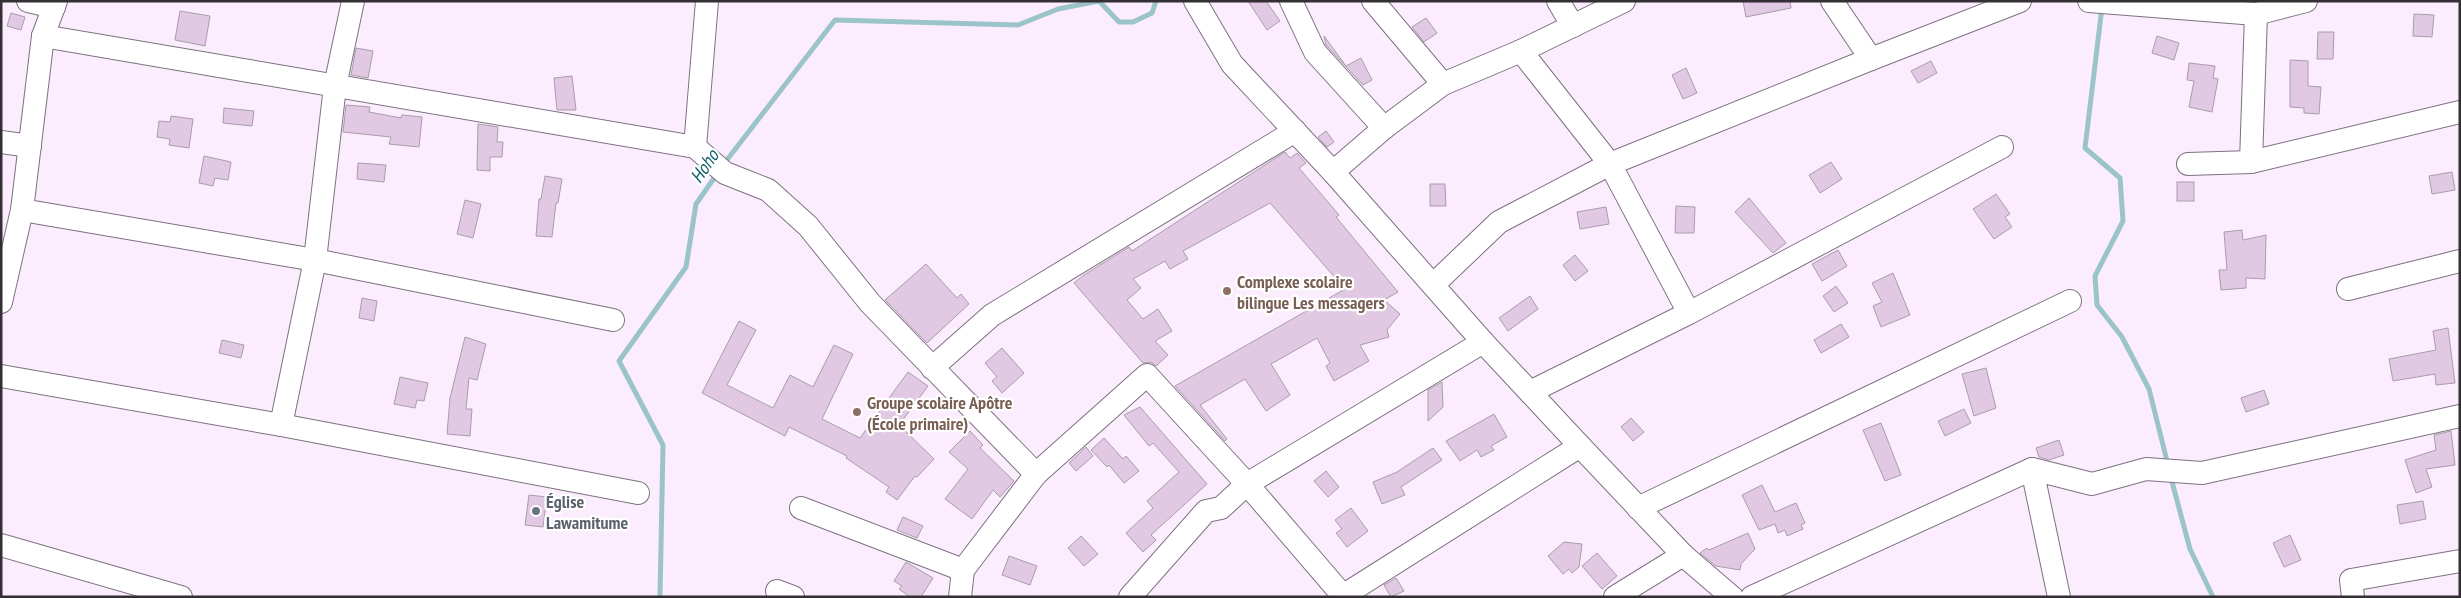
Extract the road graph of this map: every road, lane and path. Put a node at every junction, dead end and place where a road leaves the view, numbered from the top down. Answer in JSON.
{"nodes":[{"id":1,"x":28,"y":1,"type":"edge"},
{"id":2,"x":353,"y":1,"type":"edge"},
{"id":3,"x":708,"y":1,"type":"edge"},
{"id":4,"x":1195,"y":1,"type":"edge"},
{"id":5,"x":1291,"y":1,"type":"edge"},
{"id":6,"x":1373,"y":1,"type":"edge"},
{"id":7,"x":1558,"y":1,"type":"edge"},
{"id":8,"x":1624,"y":1,"type":"edge"},
{"id":9,"x":1832,"y":1,"type":"edge"},
{"id":10,"x":2020,"y":1,"type":"edge"},
{"id":11,"x":2089,"y":1,"type":"edge"},
{"id":12,"x":2306,"y":1,"type":"edge"},
{"id":13,"x":55,"y":4,"type":"edge"},
{"id":14,"x":2256,"y":14,"type":"junction"},
{"id":15,"x":1573,"y":26,"type":"junction"},
{"id":16,"x":43,"y":36,"type":"junction"},
{"id":17,"x":1521,"y":51,"type":"junction"},
{"id":18,"x":1871,"y":59,"type":"junction"},
{"id":19,"x":1443,"y":84,"type":"junction"},
{"id":20,"x":336,"y":86,"type":"junction"},
{"id":21,"x":2460,"y":112,"type":"edge"},
{"id":22,"x":1384,"y":128,"type":"junction"},
{"id":23,"x":1295,"y":131,"type":"junction"},
{"id":24,"x":1,"y":142,"type":"edge"},
{"id":25,"x":30,"y":146,"type":"junction"},
{"id":26,"x":695,"y":146,"type":"junction"},
{"id":27,"x":2002,"y":147,"type":"dead end"},
{"id":28,"x":2251,"y":162,"type":"junction"},
{"id":29,"x":1610,"y":164,"type":"junction"},
{"id":30,"x":2188,"y":164,"type":"dead end"},
{"id":31,"x":1333,"y":172,"type":"junction"},
{"id":32,"x":22,"y":210,"type":"junction"},
{"id":33,"x":315,"y":260,"type":"junction"},
{"id":34,"x":2460,"y":261,"type":"edge"},
{"id":35,"x":1434,"y":284,"type":"junction"},
{"id":36,"x":3,"y":288,"type":"edge"},
{"id":37,"x":2348,"y":289,"type":"dead end"},
{"id":38,"x":2070,"y":301,"type":"dead end"},
{"id":39,"x":1689,"y":313,"type":"junction"},
{"id":40,"x":613,"y":320,"type":"dead end"},
{"id":41,"x":1483,"y":342,"type":"junction"},
{"id":42,"x":932,"y":368,"type":"junction"},
{"id":43,"x":1,"y":376,"type":"edge"},
{"id":44,"x":1530,"y":392,"type":"junction"},
{"id":45,"x":2460,"y":416,"type":"edge"},
{"id":46,"x":281,"y":425,"type":"junction"},
{"id":47,"x":1580,"y":446,"type":"junction"},
{"id":48,"x":2032,"y":469,"type":"junction"},
{"id":49,"x":1036,"y":474,"type":"junction"},
{"id":50,"x":1247,"y":484,"type":"junction"},
{"id":51,"x":638,"y":492,"type":"dead end"},
{"id":52,"x":801,"y":508,"type":"dead end"},
{"id":53,"x":1638,"y":508,"type":"junction"},
{"id":54,"x":1,"y":545,"type":"edge"},
{"id":55,"x":1683,"y":555,"type":"junction"},
{"id":56,"x":2460,"y":561,"type":"edge"},
{"id":57,"x":963,"y":570,"type":"junction"},
{"id":58,"x":1343,"y":596,"type":"edge"},
{"id":59,"x":181,"y":597,"type":"edge"},
{"id":60,"x":960,"y":597,"type":"edge"},
{"id":61,"x":1130,"y":597,"type":"edge"},
{"id":62,"x":1615,"y":597,"type":"edge"},
{"id":63,"x":1732,"y":597,"type":"edge"},
{"id":64,"x":1752,"y":597,"type":"edge"},
{"id":65,"x":2059,"y":597,"type":"edge"},
{"id":66,"x":2353,"y":597,"type":"edge"}],
"edges":[{"from":1,"to":13,"type":"street"},
{"from":2,"to":20,"type":"street"},
{"from":3,"to":26,"type":"street"},
{"from":4,"to":23,"type":"street"},
{"from":5,"to":22,"type":"street"},
{"from":6,"to":19,"type":"street"},
{"from":7,"to":15,"type":"street"},
{"from":8,"to":15,"type":"street"},
{"from":9,"to":18,"type":"street"},
{"from":10,"to":18,"type":"street"},
{"from":11,"to":14,"type":"street"},
{"from":12,"to":14,"type":"street"},
{"from":13,"to":16,"type":"street"},
{"from":14,"to":28,"type":"street"},
{"from":15,"to":17,"type":"street"},
{"from":16,"to":20,"type":"street"},
{"from":16,"to":25,"type":"street"},
{"from":17,"to":19,"type":"street"},
{"from":17,"to":29,"type":"street"},
{"from":18,"to":29,"type":"street"},
{"from":19,"to":22,"type":"street"},
{"from":20,"to":26,"type":"street"},
{"from":20,"to":33,"type":"street"},
{"from":21,"to":28,"type":"street"},
{"from":22,"to":31,"type":"street"},
{"from":23,"to":31,"type":"street"},
{"from":23,"to":42,"type":"street"},
{"from":24,"to":25,"type":"street"},
{"from":25,"to":32,"type":"street"},
{"from":26,"to":42,"type":"street"},
{"from":27,"to":39,"type":"street"},
{"from":28,"to":30,"type":"street"},
{"from":29,"to":35,"type":"street"},
{"from":29,"to":39,"type":"street"},
{"from":31,"to":35,"type":"street"},
{"from":32,"to":33,"type":"street"},
{"from":32,"to":36,"type":"street"},
{"from":33,"to":40,"type":"street"},
{"from":33,"to":46,"type":"street"},
{"from":34,"to":37,"type":"street"},
{"from":35,"to":41,"type":"street"},
{"from":38,"to":53,"type":"street"},
{"from":39,"to":44,"type":"street"},
{"from":41,"to":44,"type":"street"},
{"from":41,"to":50,"type":"street"},
{"from":42,"to":49,"type":"street"},
{"from":43,"to":46,"type":"street"},
{"from":44,"to":47,"type":"street"},
{"from":45,"to":48,"type":"street"},
{"from":46,"to":51,"type":"street"},
{"from":47,"to":53,"type":"street"},
{"from":47,"to":58,"type":"street"},
{"from":48,"to":64,"type":"street"},
{"from":48,"to":65,"type":"street"},
{"from":49,"to":50,"type":"street"},
{"from":49,"to":57,"type":"street"},
{"from":50,"to":58,"type":"street"},
{"from":50,"to":61,"type":"street"},
{"from":52,"to":57,"type":"street"},
{"from":53,"to":55,"type":"street"},
{"from":54,"to":59,"type":"street"},
{"from":55,"to":62,"type":"street"},
{"from":55,"to":63,"type":"street"},
{"from":56,"to":66,"type":"street"},
{"from":57,"to":60,"type":"street"}]}
